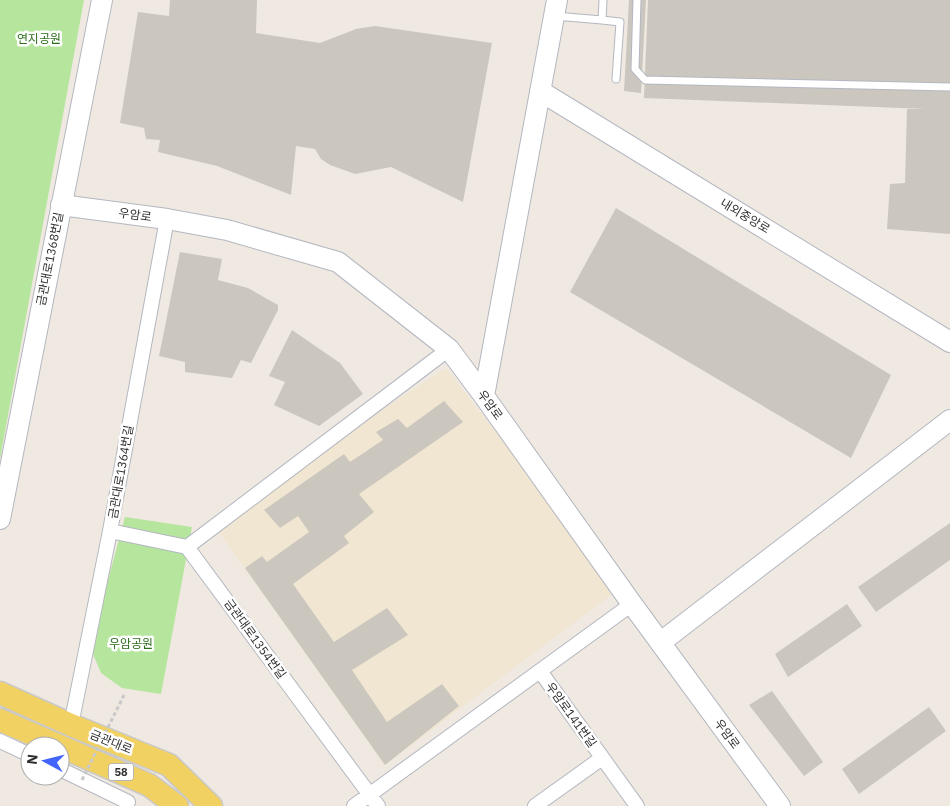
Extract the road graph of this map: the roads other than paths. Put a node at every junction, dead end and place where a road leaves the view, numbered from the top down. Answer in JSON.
{"nodes":[{"id":1,"x":102,"y":0,"type":"edge"},
{"id":2,"x":603,"y":0,"type":"edge"},
{"id":3,"x":637,"y":0,"type":"edge"},
{"id":4,"x":555,"y":8,"type":"edge"},
{"id":5,"x":602,"y":20,"type":"junction"},
{"id":6,"x":616,"y":79,"type":"dead end"},
{"id":7,"x":950,"y":87,"type":"edge"},
{"id":8,"x":540,"y":91,"type":"junction"},
{"id":9,"x":61,"y":205,"type":"junction"},
{"id":10,"x":167,"y":219,"type":"junction"},
{"id":11,"x":950,"y":342,"type":"edge"},
{"id":12,"x":449,"y":349,"type":"junction"},
{"id":13,"x":484,"y":396,"type":"junction"},
{"id":14,"x":950,"y":420,"type":"edge"},
{"id":15,"x":0,"y":519,"type":"edge"},
{"id":16,"x":110,"y":531,"type":"junction"},
{"id":17,"x":187,"y":547,"type":"junction"},
{"id":18,"x":632,"y":604,"type":"junction"},
{"id":19,"x":661,"y":642,"type":"junction"},
{"id":20,"x":540,"y":672,"type":"junction"},
{"id":21,"x":0,"y":693,"type":"edge"},
{"id":22,"x":0,"y":720,"type":"edge"},
{"id":23,"x":71,"y":725,"type":"junction"},
{"id":24,"x":37,"y":736,"type":"edge"},
{"id":25,"x":1,"y":743,"type":"edge"},
{"id":26,"x":70,"y":750,"type":"edge"},
{"id":27,"x":20,"y":751,"type":"edge"},
{"id":28,"x":602,"y":758,"type":"junction"},
{"id":29,"x":70,"y":774,"type":"edge"},
{"id":30,"x":148,"y":785,"type":"junction"},
{"id":31,"x":369,"y":794,"type":"junction"},
{"id":32,"x":126,"y":804,"type":"edge"},
{"id":33,"x":178,"y":806,"type":"edge"},
{"id":34,"x":212,"y":806,"type":"edge"},
{"id":35,"x":354,"y":806,"type":"edge"},
{"id":36,"x":378,"y":806,"type":"edge"},
{"id":37,"x":534,"y":806,"type":"edge"},
{"id":38,"x":637,"y":806,"type":"edge"},
{"id":39,"x":780,"y":806,"type":"edge"}],
"edges":[{"from":1,"to":9,"type":"street","name":"금관대로1368번길"},
{"from":2,"to":5,"type":"lane"},
{"from":3,"to":7,"type":"lane"},
{"from":4,"to":5,"type":"lane"},
{"from":4,"to":8,"type":"street"},
{"from":5,"to":6,"type":"lane"},
{"from":8,"to":11,"type":"street","name":"내외중앙로"},
{"from":8,"to":13,"type":"street"},
{"from":9,"to":10,"type":"street","name":"우암로"},
{"from":9,"to":15,"type":"street","name":"금관대로1368번길"},
{"from":10,"to":12,"type":"street","name":"우암로"},
{"from":10,"to":16,"type":"street","name":"금관대로1364번길"},
{"from":12,"to":13,"type":"street","name":"우암로"},
{"from":12,"to":17,"type":"street"},
{"from":13,"to":18,"type":"street","name":"우암로"},
{"from":14,"to":19,"type":"street"},
{"from":16,"to":17,"type":"street"},
{"from":16,"to":23,"type":"street","name":"금관대로1364번길"},
{"from":17,"to":31,"type":"street","name":"금관대로1354번길"},
{"from":18,"to":19,"type":"street","name":"우암로"},
{"from":18,"to":20,"type":"street"},
{"from":19,"to":39,"type":"street","name":"우암로"},
{"from":20,"to":28,"type":"street","name":"우암로141번길"},
{"from":20,"to":31,"type":"street"},
{"from":21,"to":23,"type":"main road","name":"금관대로"},
{"from":22,"to":24,"type":"main road","name":"금관대로","number":"58"},
{"from":23,"to":34,"type":"main road","name":"금관대로"},
{"from":25,"to":27,"type":"street"},
{"from":26,"to":30,"type":"main road","name":"금관대로","number":"58"},
{"from":28,"to":37,"type":"street","name":"우암로141번길"},
{"from":28,"to":38,"type":"street","name":"우암로141번길"},
{"from":29,"to":32,"type":"street"},
{"from":30,"to":32,"type":"street"},
{"from":30,"to":33,"type":"main road","name":"금관대로","number":"58"},
{"from":31,"to":35,"type":"street"},
{"from":31,"to":36,"type":"street"}]}
